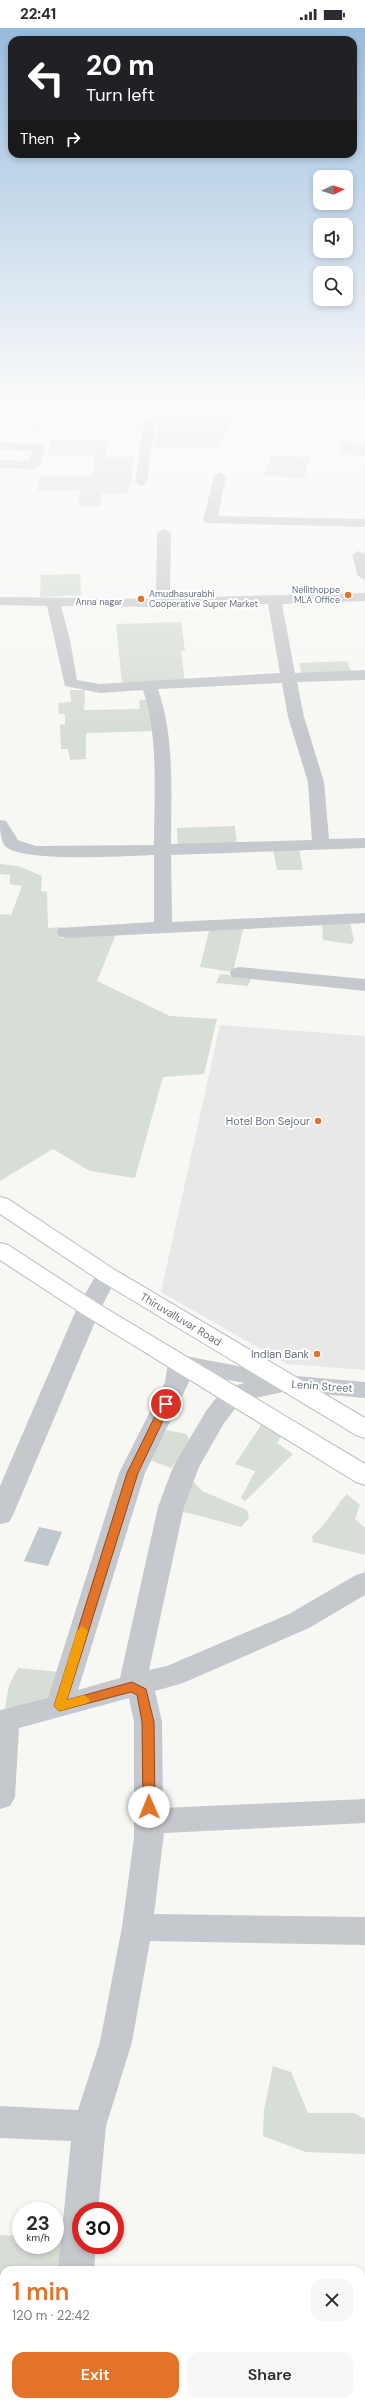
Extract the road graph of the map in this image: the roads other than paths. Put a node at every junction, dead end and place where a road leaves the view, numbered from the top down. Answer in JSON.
{"nodes":[{"id":1,"x":210,"y":512,"type":"edge"},
{"id":2,"x":365,"y":523,"type":"edge"},
{"id":3,"x":164,"y":532,"type":"dead end"},
{"id":4,"x":359,"y":554,"type":"dead end"},
{"id":5,"x":365,"y":576,"type":"edge"},
{"id":6,"x":365,"y":597,"type":"edge"},
{"id":7,"x":274,"y":600,"type":"junction"},
{"id":8,"x":0,"y":601,"type":"edge"},
{"id":9,"x":53,"y":602,"type":"junction"},
{"id":10,"x":163,"y":602,"type":"junction"},
{"id":11,"x":365,"y":675,"type":"edge"},
{"id":12,"x":288,"y":678,"type":"junction"},
{"id":13,"x":149,"y":685,"type":"junction"},
{"id":14,"x":0,"y":825,"type":"edge"},
{"id":15,"x":365,"y":843,"type":"edge"},
{"id":16,"x":321,"y":844,"type":"junction"},
{"id":17,"x":163,"y":850,"type":"junction"},
{"id":18,"x":365,"y":918,"type":"edge"},
{"id":19,"x":163,"y":926,"type":"junction"},
{"id":20,"x":66,"y":932,"type":"dead end"},
{"id":21,"x":239,"y":973,"type":"dead end"},
{"id":22,"x":365,"y":984,"type":"edge"},
{"id":23,"x":0,"y":1204,"type":"edge"},
{"id":24,"x":0,"y":1250,"type":"edge"},
{"id":25,"x":107,"y":1275,"type":"junction"},
{"id":26,"x":89,"y":1308,"type":"junction"},
{"id":27,"x":180,"y":1363,"type":"junction"},
{"id":28,"x":287,"y":1384,"type":"junction"},
{"id":29,"x":365,"y":1390,"type":"edge"},
{"id":30,"x":233,"y":1394,"type":"junction"},
{"id":31,"x":365,"y":1429,"type":"edge"},
{"id":32,"x":365,"y":1476,"type":"edge"},
{"id":33,"x":0,"y":1516,"type":"edge"},
{"id":34,"x":365,"y":1582,"type":"edge"},
{"id":35,"x":132,"y":1687,"type":"junction"},
{"id":36,"x":59,"y":1706,"type":"junction"},
{"id":37,"x":3,"y":1721,"type":"edge"},
{"id":38,"x":0,"y":1797,"type":"edge"},
{"id":39,"x":365,"y":1811,"type":"edge"},
{"id":40,"x":149,"y":1821,"type":"junction"},
{"id":41,"x":137,"y":1927,"type":"junction"},
{"id":42,"x":365,"y":1931,"type":"edge"},
{"id":43,"x":0,"y":2122,"type":"edge"},
{"id":44,"x":89,"y":2126,"type":"junction"},
{"id":45,"x":82,"y":2202,"type":"edge"},
{"id":46,"x":77,"y":2254,"type":"edge"},
{"id":47,"x":76,"y":2266,"type":"edge"}],
"edges":[{"from":1,"to":2,"type":"street"},
{"from":3,"to":10,"type":"street"},
{"from":4,"to":5,"type":"street"},
{"from":6,"to":7,"type":"street","name":"Anna nagar"},
{"from":7,"to":10,"type":"street","name":"Anna nagar"},
{"from":7,"to":12,"type":"street"},
{"from":8,"to":9,"type":"street","name":"Anna nagar"},
{"from":9,"to":10,"type":"street","name":"Anna nagar"},
{"from":9,"to":13,"type":"street"},
{"from":11,"to":12,"type":"street"},
{"from":12,"to":13,"type":"street"},
{"from":12,"to":16,"type":"street"},
{"from":13,"to":17,"type":"street"},
{"from":14,"to":17,"type":"street"},
{"from":15,"to":16,"type":"street"},
{"from":16,"to":17,"type":"street"},
{"from":17,"to":19,"type":"street"},
{"from":18,"to":19,"type":"street"},
{"from":19,"to":20,"type":"street"},
{"from":21,"to":22,"type":"street"},
{"from":23,"to":25,"type":"main road","name":"Thiruvalluvar Road"},
{"from":24,"to":26,"type":"main road"},
{"from":25,"to":26,"type":"street"},
{"from":25,"to":28,"type":"main road","name":"Thiruvalluvar Road"},
{"from":26,"to":27,"type":"main road"},
{"from":26,"to":33,"type":"street"},
{"from":27,"to":28,"type":"street"},
{"from":27,"to":30,"type":"main road"},
{"from":27,"to":36,"type":"street"},
{"from":28,"to":29,"type":"street","name":"Lenin Street"},
{"from":28,"to":30,"type":"street","name":"Lenin Street"},
{"from":28,"to":31,"type":"main road","name":"Thiruvalluvar Road"},
{"from":30,"to":32,"type":"main road"},
{"from":30,"to":35,"type":"street"},
{"from":34,"to":35,"type":"street"},
{"from":35,"to":36,"type":"street"},
{"from":35,"to":40,"type":"street"},
{"from":36,"to":37,"type":"street"},
{"from":37,"to":38,"type":"street"},
{"from":39,"to":40,"type":"street"},
{"from":40,"to":41,"type":"street"},
{"from":41,"to":42,"type":"street"},
{"from":41,"to":44,"type":"street"},
{"from":43,"to":44,"type":"street"},
{"from":44,"to":45,"type":"street"},
{"from":46,"to":47,"type":"street"}]}
